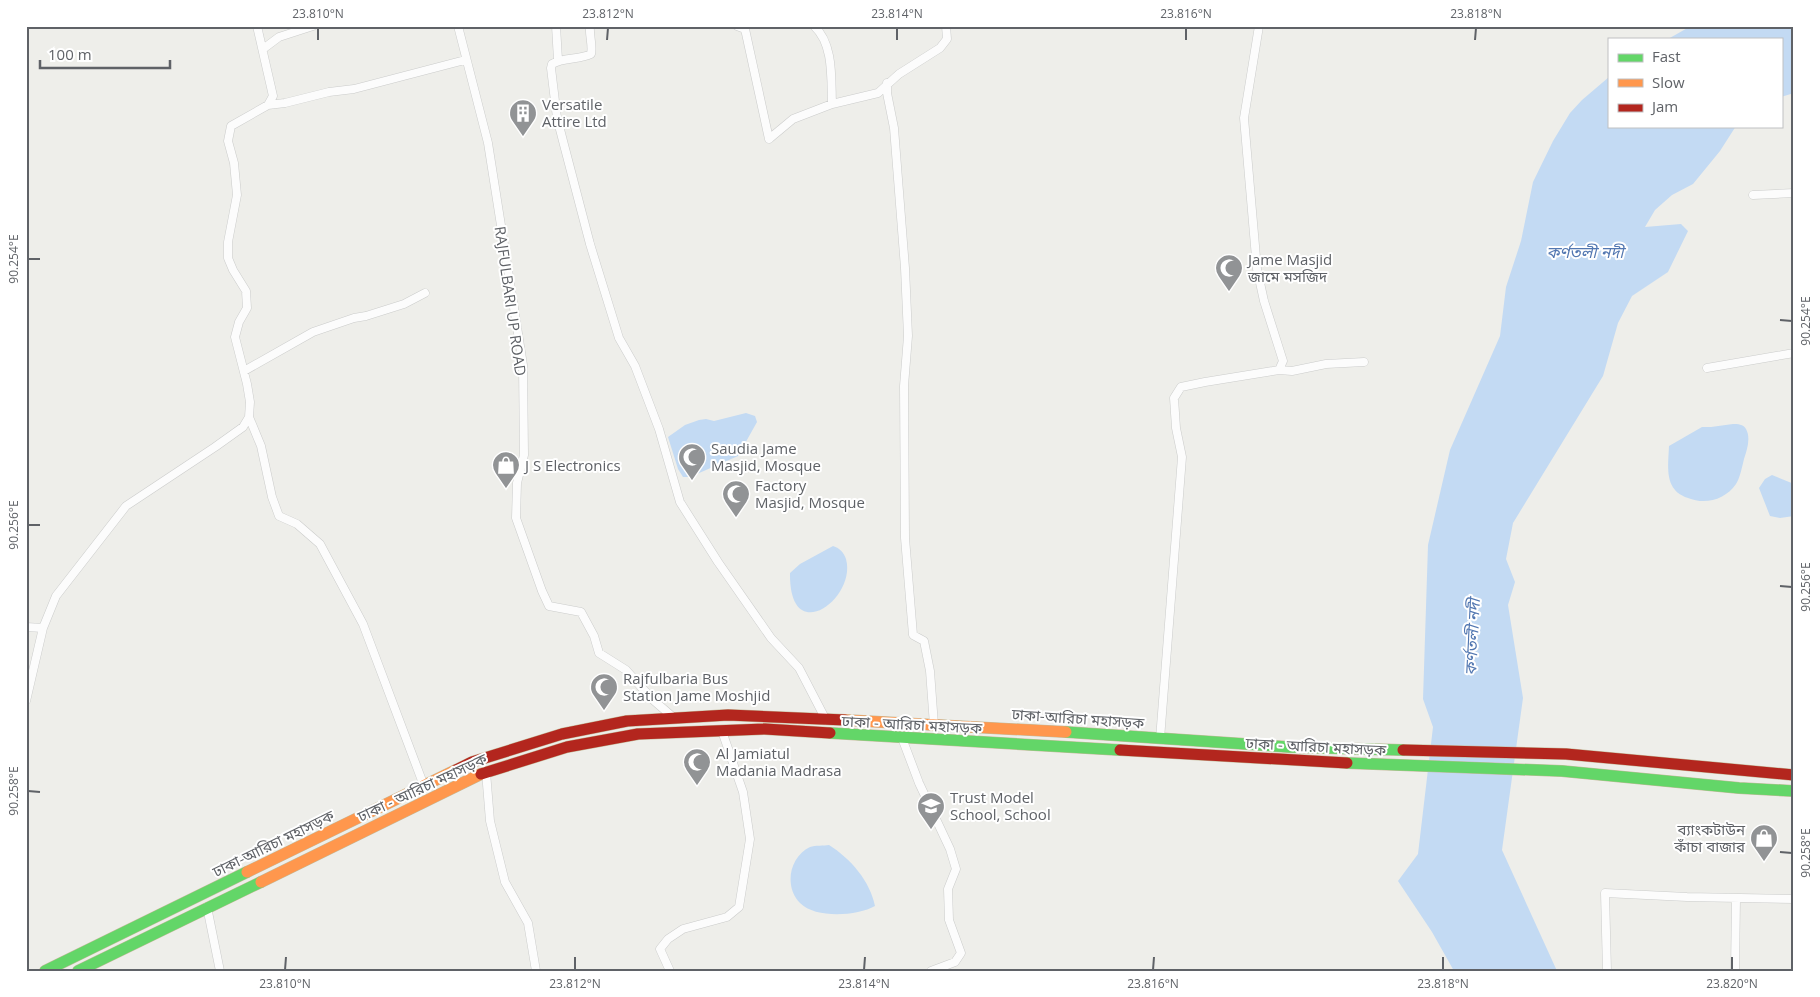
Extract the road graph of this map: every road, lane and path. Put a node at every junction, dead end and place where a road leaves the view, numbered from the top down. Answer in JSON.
{"nodes":[{"id":1,"x":257,"y":26,"type":"edge"},
{"id":2,"x":313,"y":26,"type":"edge"},
{"id":3,"x":458,"y":26,"type":"edge"},
{"id":4,"x":556,"y":26,"type":"edge"},
{"id":5,"x":590,"y":26,"type":"edge"},
{"id":6,"x":736,"y":26,"type":"edge"},
{"id":7,"x":814,"y":26,"type":"edge"},
{"id":8,"x":946,"y":26,"type":"edge"},
{"id":9,"x":1259,"y":26,"type":"edge"},
{"id":10,"x":263,"y":49,"type":"junction"},
{"id":11,"x":466,"y":60,"type":"junction"},
{"id":12,"x":558,"y":60,"type":"junction"},
{"id":13,"x":887,"y":83,"type":"junction"},
{"id":14,"x":268,"y":104,"type":"junction"},
{"id":15,"x":832,"y":104,"type":"junction"},
{"id":16,"x":1794,"y":193,"type":"edge"},
{"id":17,"x":1753,"y":195,"type":"dead end"},
{"id":18,"x":425,"y":293,"type":"dead end"},
{"id":19,"x":1794,"y":353,"type":"edge"},
{"id":20,"x":1364,"y":362,"type":"dead end"},
{"id":21,"x":1707,"y":368,"type":"dead end"},
{"id":22,"x":1279,"y":370,"type":"junction"},
{"id":23,"x":244,"y":371,"type":"junction"},
{"id":24,"x":249,"y":417,"type":"junction"},
{"id":25,"x":26,"y":627,"type":"edge"},
{"id":26,"x":43,"y":628,"type":"junction"},
{"id":27,"x":26,"y":701,"type":"edge"},
{"id":28,"x":674,"y":718,"type":"junction"},
{"id":29,"x":826,"y":720,"type":"junction"},
{"id":30,"x":934,"y":725,"type":"junction"},
{"id":31,"x":722,"y":731,"type":"junction"},
{"id":32,"x":902,"y":738,"type":"junction"},
{"id":33,"x":1160,"y":739,"type":"junction"},
{"id":34,"x":486,"y":772,"type":"junction"},
{"id":35,"x":1794,"y":776,"type":"edge"},
{"id":36,"x":424,"y":786,"type":"junction"},
{"id":37,"x":1794,"y":791,"type":"edge"},
{"id":38,"x":1736,"y":898,"type":"junction"},
{"id":39,"x":1794,"y":899,"type":"edge"},
{"id":40,"x":207,"y":907,"type":"junction"},
{"id":41,"x":45,"y":971,"type":"edge"},
{"id":42,"x":78,"y":971,"type":"edge"},
{"id":43,"x":220,"y":971,"type":"edge"},
{"id":44,"x":536,"y":971,"type":"edge"},
{"id":45,"x":670,"y":971,"type":"edge"},
{"id":46,"x":931,"y":971,"type":"edge"},
{"id":47,"x":1607,"y":971,"type":"edge"},
{"id":48,"x":1735,"y":971,"type":"edge"}],
"edges":[{"from":1,"to":10,"type":"street"},
{"from":2,"to":10,"type":"street"},
{"from":3,"to":11,"type":"street","name":"RAJFULBARI UP ROAD"},
{"from":4,"to":12,"type":"street"},
{"from":5,"to":12,"type":"street"},
{"from":6,"to":15,"type":"street"},
{"from":7,"to":15,"type":"street"},
{"from":8,"to":13,"type":"street"},
{"from":9,"to":22,"type":"street"},
{"from":10,"to":14,"type":"street"},
{"from":11,"to":14,"type":"street"},
{"from":11,"to":28,"type":"street","name":"RAJFULBARI UP ROAD"},
{"from":12,"to":29,"type":"street"},
{"from":13,"to":15,"type":"street"},
{"from":13,"to":30,"type":"street"},
{"from":14,"to":23,"type":"street"},
{"from":16,"to":17,"type":"street"},
{"from":18,"to":23,"type":"street"},
{"from":19,"to":21,"type":"street"},
{"from":20,"to":22,"type":"street"},
{"from":22,"to":33,"type":"street"},
{"from":23,"to":24,"type":"street"},
{"from":24,"to":26,"type":"street"},
{"from":24,"to":36,"type":"street"},
{"from":25,"to":26,"type":"street"},
{"from":26,"to":27,"type":"street"},
{"from":28,"to":29,"type":"highway","name":"ঢাকা-আরিচা মহাসড়ক"},
{"from":28,"to":36,"type":"highway","name":"ঢাকা-আরিচা মহাসড়ক"},
{"from":29,"to":30,"type":"highway","name":"ঢাকা-আরিচা মহাসড়ক"},
{"from":30,"to":33,"type":"highway","name":"ঢাকা-আরিচা মহাসড়ক"},
{"from":31,"to":32,"type":"highway","name":"ঢাকা - আরিচা মহাসড়ক"},
{"from":31,"to":34,"type":"highway","name":"ঢাকা - আরিচা মহাসড়ক"},
{"from":31,"to":45,"type":"street"},
{"from":32,"to":37,"type":"highway","name":"ঢাকা - আরিচা মহাসড়ক"},
{"from":32,"to":46,"type":"street"},
{"from":33,"to":35,"type":"highway","name":"ঢাকা-আরিচা মহাসড়ক"},
{"from":34,"to":40,"type":"highway","name":"ঢাকা - আরিচা মহাসড়ক"},
{"from":34,"to":44,"type":"street"},
{"from":36,"to":41,"type":"highway","name":"ঢাকা-আরিচা মহাসড়ক"},
{"from":38,"to":39,"type":"street"},
{"from":38,"to":47,"type":"street"},
{"from":38,"to":48,"type":"street"},
{"from":40,"to":42,"type":"highway","name":"ঢাকা - আরিচা মহাসড়ক"},
{"from":40,"to":43,"type":"street"}]}
